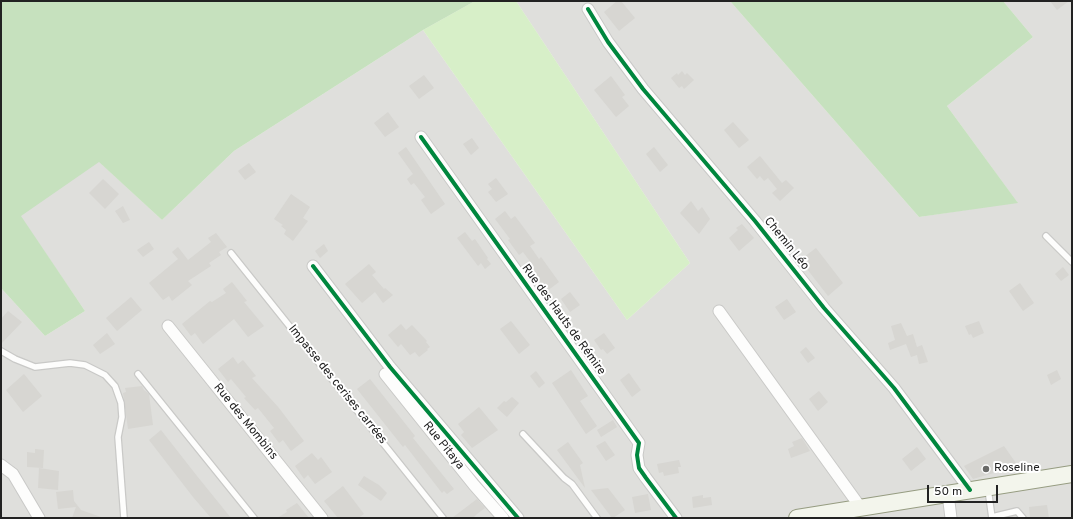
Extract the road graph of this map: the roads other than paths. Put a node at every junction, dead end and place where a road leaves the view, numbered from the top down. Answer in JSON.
{"nodes":[{"id":1,"x":588,"y":9,"type":"dead end"},
{"id":2,"x":421,"y":137,"type":"dead end"},
{"id":3,"x":1046,"y":236,"type":"dead end"},
{"id":4,"x":231,"y":253,"type":"dead end"},
{"id":5,"x":1072,"y":262,"type":"edge"},
{"id":6,"x":313,"y":266,"type":"dead end"},
{"id":7,"x":718,"y":312,"type":"dead end"},
{"id":8,"x":168,"y":326,"type":"dead end"},
{"id":9,"x":1,"y":351,"type":"edge"},
{"id":10,"x":138,"y":374,"type":"dead end"},
{"id":11,"x":384,"y":374,"type":"dead end"},
{"id":12,"x":523,"y":434,"type":"dead end"},
{"id":13,"x":1,"y":465,"type":"edge"},
{"id":14,"x":1072,"y":474,"type":"edge"},
{"id":15,"x":987,"y":487,"type":"junction"},
{"id":16,"x":970,"y":490,"type":"junction"},
{"id":17,"x":948,"y":494,"type":"junction"},
{"id":18,"x":861,"y":508,"type":"junction"},
{"id":19,"x":992,"y":517,"type":"edge"},
{"id":20,"x":39,"y":518,"type":"edge"},
{"id":21,"x":124,"y":518,"type":"edge"},
{"id":22,"x":254,"y":518,"type":"edge"},
{"id":23,"x":322,"y":518,"type":"edge"},
{"id":24,"x":442,"y":518,"type":"edge"},
{"id":25,"x":502,"y":518,"type":"edge"},
{"id":26,"x":518,"y":518,"type":"edge"},
{"id":27,"x":596,"y":518,"type":"edge"},
{"id":28,"x":676,"y":518,"type":"edge"},
{"id":29,"x":801,"y":518,"type":"edge"},
{"id":30,"x":951,"y":518,"type":"edge"},
{"id":31,"x":1023,"y":518,"type":"edge"}],
"edges":[{"from":1,"to":16,"type":"street","name":"Chemin Léo"},
{"from":2,"to":28,"type":"street","name":"Rue des Hauts de Rémire"},
{"from":3,"to":5,"type":"lane"},
{"from":4,"to":24,"type":"lane","name":"Impasse des cerises carrées"},
{"from":6,"to":26,"type":"street"},
{"from":7,"to":18,"type":"street"},
{"from":8,"to":23,"type":"street","name":"Rue des Mombins"},
{"from":9,"to":21,"type":"lane"},
{"from":10,"to":22,"type":"lane"},
{"from":11,"to":25,"type":"street","name":"Rue Pitaya"},
{"from":12,"to":27,"type":"lane"},
{"from":13,"to":20,"type":"street"},
{"from":14,"to":15,"type":"main road"},
{"from":15,"to":16,"type":"main road"},
{"from":15,"to":19,"type":"lane"},
{"from":16,"to":17,"type":"main road"},
{"from":17,"to":18,"type":"main road"},
{"from":17,"to":30,"type":"street"},
{"from":18,"to":29,"type":"main road"},
{"from":19,"to":31,"type":"lane"}]}
